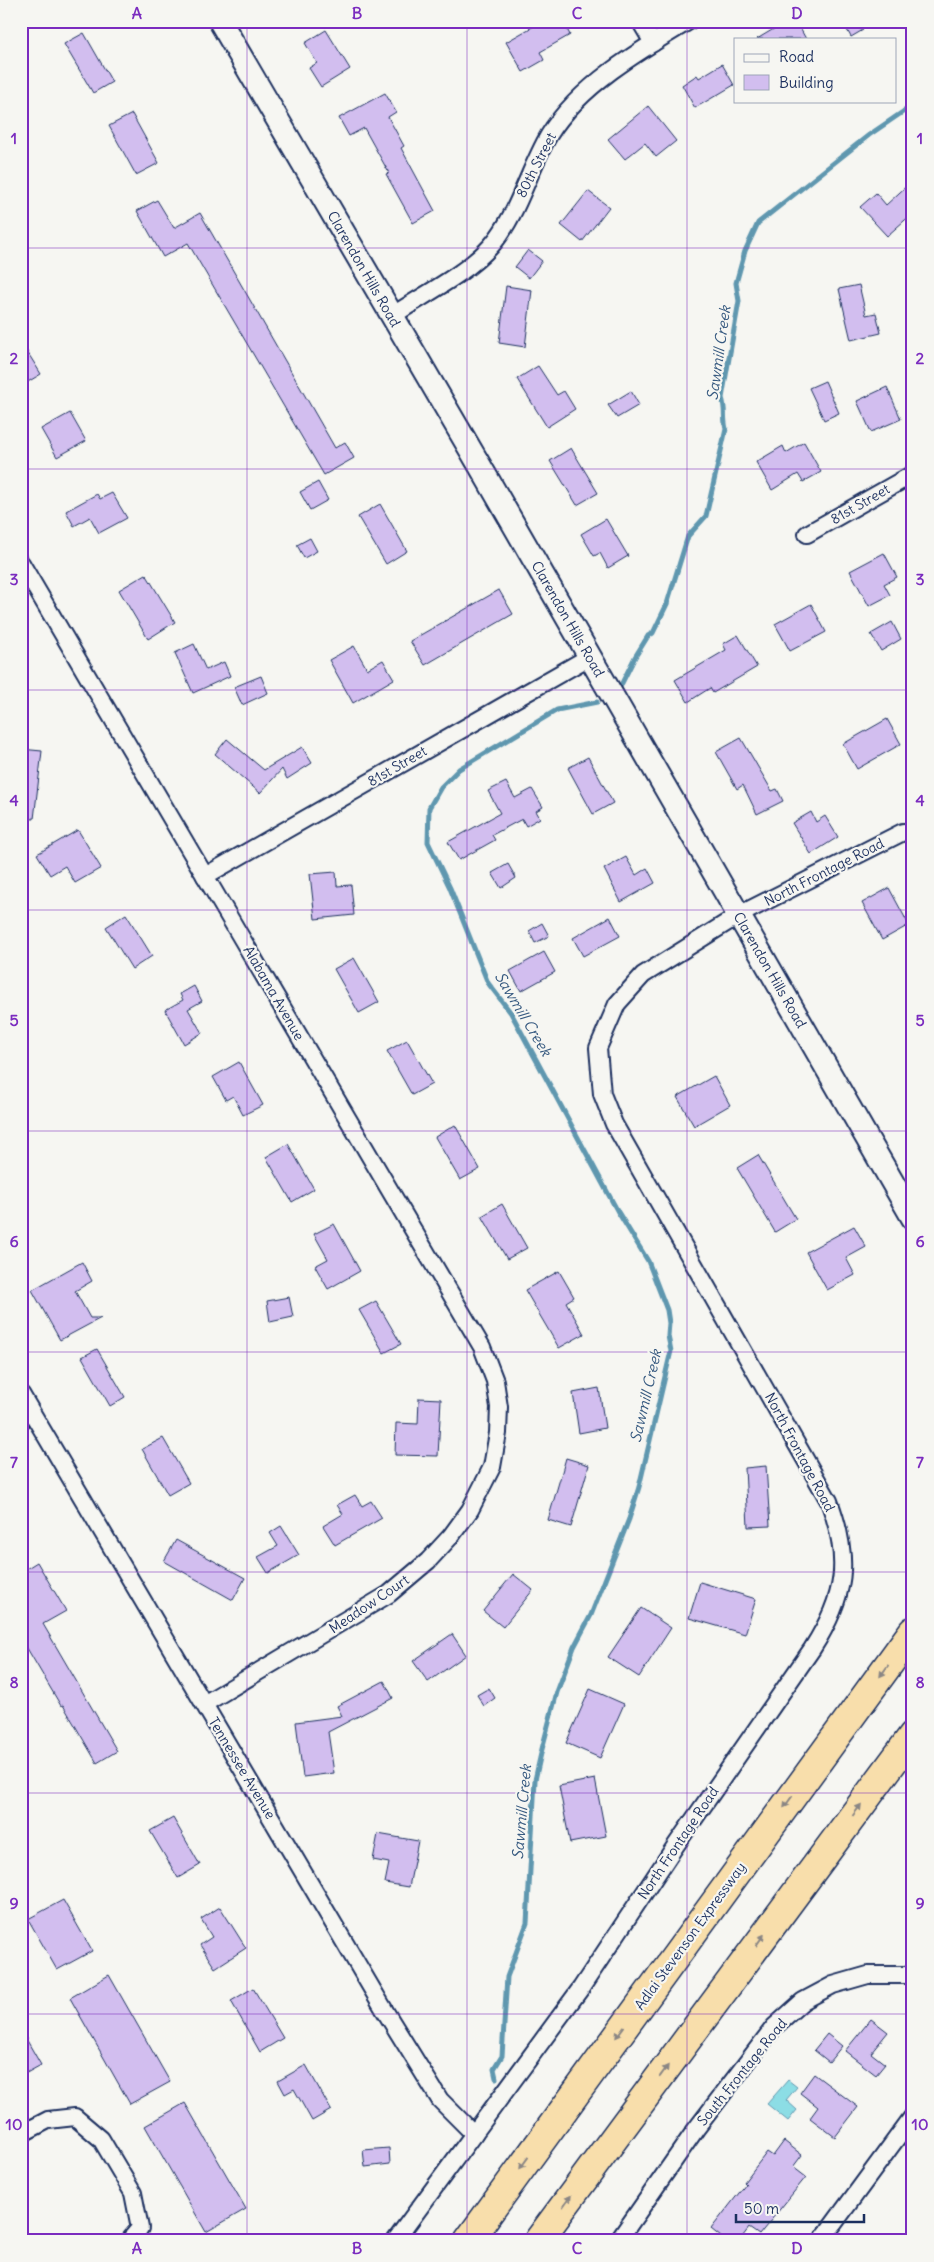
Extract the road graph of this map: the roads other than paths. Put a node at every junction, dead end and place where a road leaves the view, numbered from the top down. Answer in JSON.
{"nodes":[{"id":1,"x":220,"y":21,"type":"edge"},
{"id":2,"x":640,"y":21,"type":"edge"},
{"id":3,"x":689,"y":21,"type":"edge"},
{"id":4,"x":653,"y":42,"type":"junction"},
{"id":5,"x":392,"y":316,"type":"junction"},
{"id":6,"x":913,"y":474,"type":"edge"},
{"id":7,"x":807,"y":534,"type":"dead end"},
{"id":8,"x":21,"y":563,"type":"edge"},
{"id":9,"x":589,"y":657,"type":"junction"},
{"id":10,"x":913,"y":832,"type":"edge"},
{"id":11,"x":205,"y":876,"type":"junction"},
{"id":12,"x":739,"y":915,"type":"junction"},
{"id":13,"x":913,"y":1218,"type":"edge"},
{"id":14,"x":21,"y":1394,"type":"edge"},
{"id":15,"x":498,"y":1433,"type":"joint"},
{"id":16,"x":913,"y":1631,"type":"edge"},
{"id":17,"x":204,"y":1704,"type":"junction"},
{"id":18,"x":913,"y":1735,"type":"edge"},
{"id":19,"x":913,"y":1975,"type":"edge"},
{"id":20,"x":913,"y":2116,"type":"edge"},
{"id":21,"x":21,"y":2134,"type":"edge"},
{"id":22,"x":474,"y":2134,"type":"junction"},
{"id":23,"x":129,"y":2241,"type":"edge"},
{"id":24,"x":395,"y":2241,"type":"edge"},
{"id":25,"x":468,"y":2241,"type":"edge"},
{"id":26,"x":538,"y":2241,"type":"edge"},
{"id":27,"x":618,"y":2241,"type":"edge"},
{"id":28,"x":821,"y":2241,"type":"edge"}],
"edges":[{"from":1,"to":5,"type":"street","name":"Clarendon Hills Road"},
{"from":2,"to":4,"type":"street"},
{"from":3,"to":4,"type":"street","name":"80th Street"},
{"from":4,"to":5,"type":"street","name":"80th Street"},
{"from":5,"to":9,"type":"street","name":"Clarendon Hills Road"},
{"from":6,"to":7,"type":"street","name":"81st Street"},
{"from":8,"to":11,"type":"street","name":"Alabama Avenue"},
{"from":9,"to":11,"type":"street","name":"81st Street"},
{"from":9,"to":12,"type":"street","name":"Clarendon Hills Road"},
{"from":10,"to":12,"type":"street","name":"North Frontage Road"},
{"from":11,"to":15,"type":"street","name":"Alabama Avenue"},
{"from":12,"to":13,"type":"street","name":"Clarendon Hills Road"},
{"from":12,"to":22,"type":"street","name":"North Frontage Road"},
{"from":14,"to":17,"type":"street","name":"Tennessee Avenue"},
{"from":15,"to":17,"type":"street","name":"Meadow Court"},
{"from":16,"to":25,"type":"highway","name":"Adlai Stevenson Expressway","one_way":true},
{"from":17,"to":22,"type":"street","name":"Tennessee Avenue"},
{"from":26,"to":18,"type":"highway","one_way":true},
{"from":19,"to":27,"type":"street","name":"South Frontage Road"},
{"from":20,"to":28,"type":"street"},
{"from":21,"to":23,"type":"street"},
{"from":22,"to":24,"type":"street","name":"North Frontage Road"}]}
